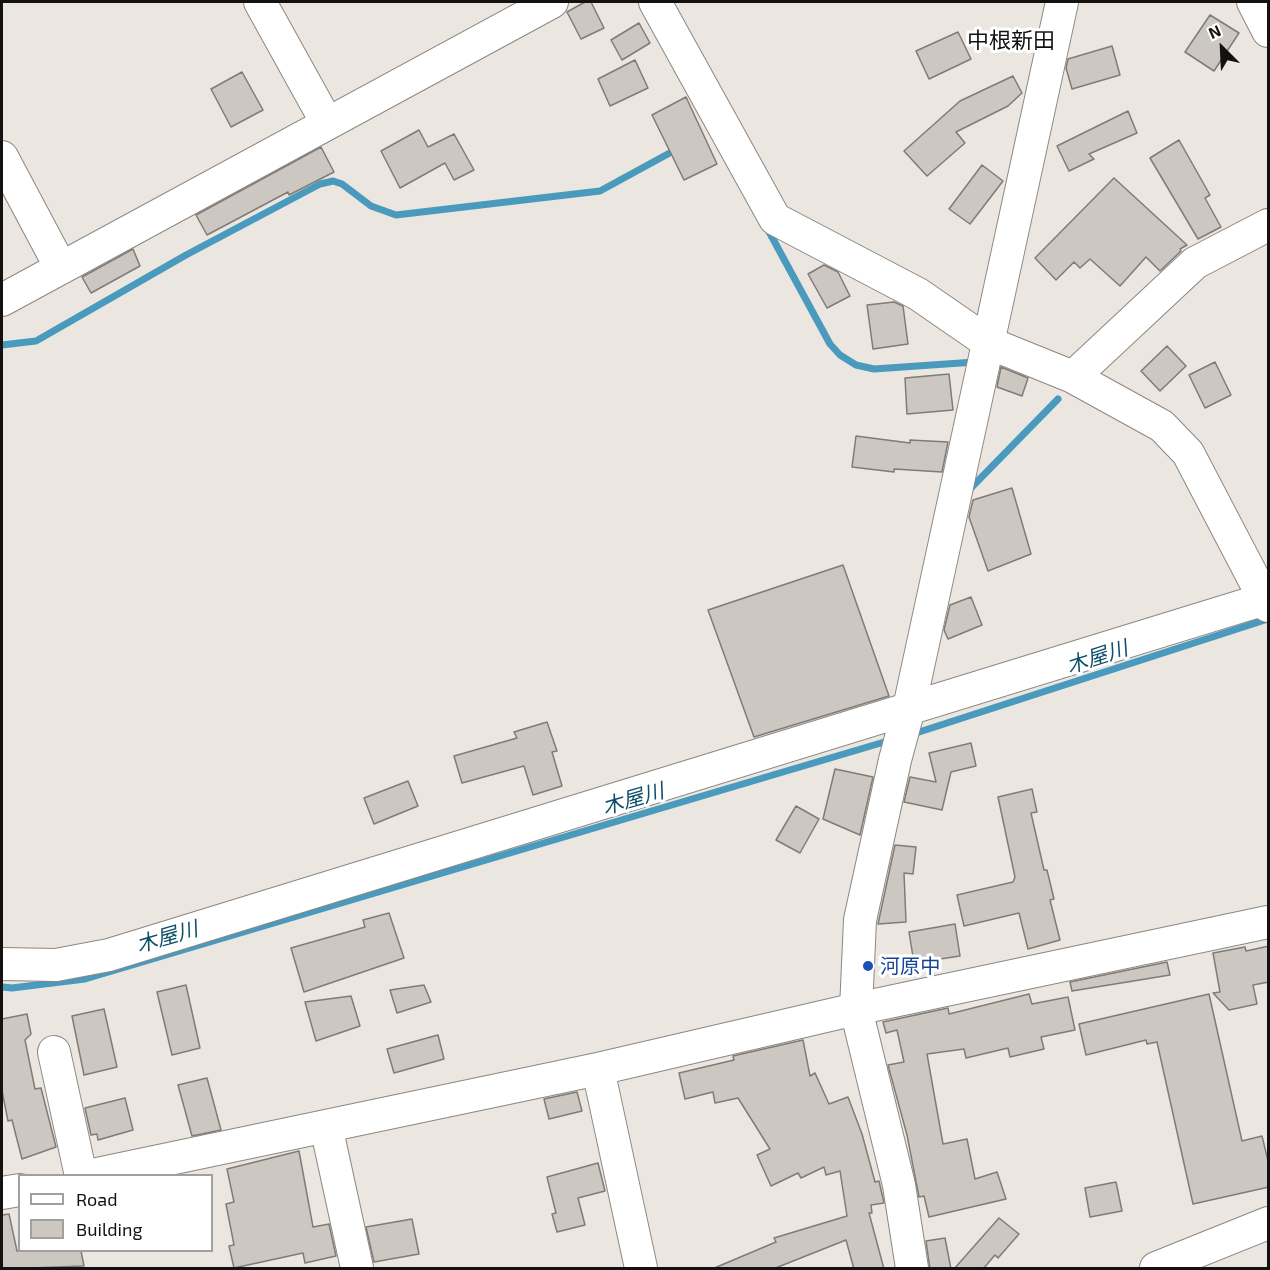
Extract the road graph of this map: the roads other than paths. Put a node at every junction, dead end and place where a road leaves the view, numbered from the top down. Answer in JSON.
{"nodes":[{"id":1,"x":260,"y":2,"type":"edge"},
{"id":2,"x":552,"y":2,"type":"edge"},
{"id":3,"x":655,"y":2,"type":"edge"},
{"id":4,"x":1062,"y":2,"type":"edge"},
{"id":5,"x":1253,"y":2,"type":"edge"},
{"id":6,"x":1269,"y":31,"type":"edge"},
{"id":7,"x":327,"y":123,"type":"junction"},
{"id":8,"x":4,"y":167,"type":"edge"},
{"id":9,"x":1269,"y":225,"type":"edge"},
{"id":10,"x":61,"y":268,"type":"junction"},
{"id":11,"x":2,"y":300,"type":"edge"},
{"id":12,"x":989,"y":343,"type":"junction"},
{"id":13,"x":1073,"y":377,"type":"junction"},
{"id":14,"x":1268,"y":601,"type":"edge"},
{"id":15,"x":909,"y":708,"type":"junction"},
{"id":16,"x":1269,"y":922,"type":"edge"},
{"id":17,"x":2,"y":964,"type":"edge"},
{"id":18,"x":856,"y":1009,"type":"junction"},
{"id":19,"x":54,"y":1052,"type":"dead end"},
{"id":20,"x":598,"y":1069,"type":"junction"},
{"id":21,"x":326,"y":1126,"type":"junction"},
{"id":22,"x":81,"y":1174,"type":"edge"},
{"id":23,"x":98,"y":1174,"type":"edge"},
{"id":24,"x":18,"y":1190,"type":"edge"},
{"id":25,"x":2,"y":1193,"type":"edge"},
{"id":26,"x":1269,"y":1224,"type":"edge"},
{"id":27,"x":357,"y":1269,"type":"edge"},
{"id":28,"x":641,"y":1269,"type":"edge"},
{"id":29,"x":912,"y":1269,"type":"edge"},
{"id":30,"x":1156,"y":1269,"type":"edge"}],
"edges":[{"from":1,"to":7,"type":"street"},
{"from":2,"to":7,"type":"street"},
{"from":3,"to":12,"type":"street"},
{"from":4,"to":12,"type":"street"},
{"from":5,"to":6,"type":"street"},
{"from":7,"to":10,"type":"street"},
{"from":8,"to":10,"type":"street"},
{"from":9,"to":13,"type":"street"},
{"from":10,"to":11,"type":"street"},
{"from":12,"to":13,"type":"street"},
{"from":12,"to":15,"type":"street"},
{"from":13,"to":14,"type":"street"},
{"from":14,"to":15,"type":"street"},
{"from":15,"to":17,"type":"street"},
{"from":15,"to":18,"type":"street"},
{"from":16,"to":18,"type":"street"},
{"from":18,"to":20,"type":"street"},
{"from":18,"to":29,"type":"street"},
{"from":19,"to":22,"type":"street"},
{"from":20,"to":21,"type":"street"},
{"from":20,"to":28,"type":"street"},
{"from":21,"to":23,"type":"street"},
{"from":21,"to":27,"type":"street"},
{"from":24,"to":25,"type":"street"},
{"from":26,"to":30,"type":"street"}]}
